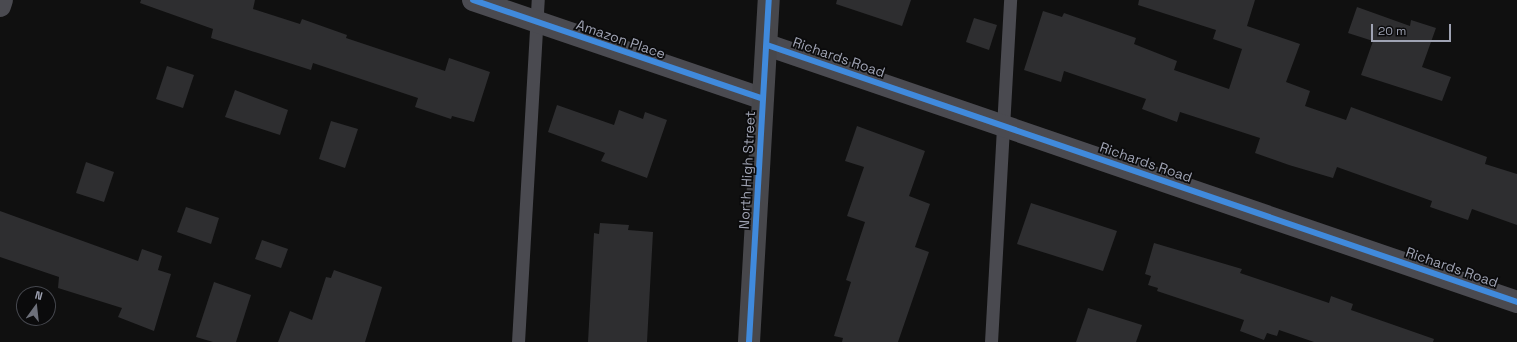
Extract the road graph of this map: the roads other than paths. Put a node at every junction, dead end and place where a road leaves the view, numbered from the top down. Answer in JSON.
{"nodes":[{"id":1,"x":2,"y":0,"type":"edge"},
{"id":2,"x":473,"y":0,"type":"edge"},
{"id":3,"x":538,"y":0,"type":"edge"},
{"id":4,"x":769,"y":0,"type":"edge"},
{"id":5,"x":1010,"y":0,"type":"edge"},
{"id":6,"x":0,"y":6,"type":"edge"},
{"id":7,"x":536,"y":23,"type":"junction"},
{"id":8,"x":767,"y":45,"type":"junction"},
{"id":9,"x":763,"y":99,"type":"junction"},
{"id":10,"x":1003,"y":126,"type":"junction"},
{"id":11,"x":1517,"y":302,"type":"edge"},
{"id":12,"x":518,"y":342,"type":"edge"},
{"id":13,"x":749,"y":342,"type":"edge"},
{"id":14,"x":991,"y":342,"type":"edge"}],
"edges":[{"from":1,"to":6,"type":"street"},
{"from":2,"to":7,"type":"street","name":"Amazon Place"},
{"from":3,"to":7,"type":"lane"},
{"from":4,"to":8,"type":"main road","name":"North High Street"},
{"from":5,"to":10,"type":"lane"},
{"from":7,"to":9,"type":"street","name":"Amazon Place"},
{"from":7,"to":12,"type":"lane"},
{"from":8,"to":9,"type":"main road","name":"North High Street"},
{"from":8,"to":10,"type":"street","name":"Richards Road"},
{"from":9,"to":13,"type":"main road","name":"North High Street"},
{"from":10,"to":11,"type":"street","name":"Richards Road"},
{"from":10,"to":14,"type":"lane"}]}
